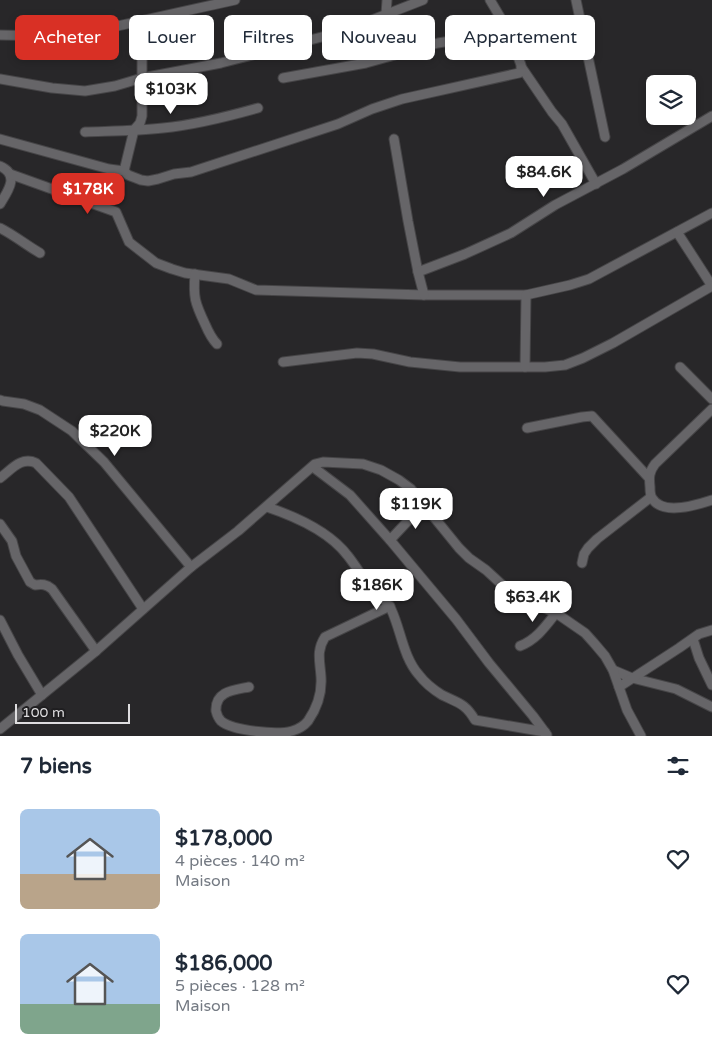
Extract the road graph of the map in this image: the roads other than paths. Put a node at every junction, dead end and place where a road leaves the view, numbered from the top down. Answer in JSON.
{"nodes":[{"id":1,"x":235,"y":0,"type":"edge"},
{"id":2,"x":387,"y":0,"type":"edge"},
{"id":3,"x":424,"y":0,"type":"edge"},
{"id":4,"x":490,"y":0,"type":"edge"},
{"id":5,"x":576,"y":0,"type":"edge"},
{"id":6,"x":386,"y":14,"type":"junction"},
{"id":7,"x":170,"y":15,"type":"edge"},
{"id":8,"x":499,"y":15,"type":"edge"},
{"id":9,"x":129,"y":24,"type":"edge"},
{"id":10,"x":0,"y":35,"type":"edge"},
{"id":11,"x":142,"y":60,"type":"edge"},
{"id":12,"x":374,"y":60,"type":"edge"},
{"id":13,"x":519,"y":60,"type":"edge"},
{"id":14,"x":522,"y":68,"type":"junction"},
{"id":15,"x":142,"y":78,"type":"junction"},
{"id":16,"x":283,"y":78,"type":"dead end"},
{"id":17,"x":0,"y":79,"type":"edge"},
{"id":18,"x":258,"y":108,"type":"dead end"},
{"id":19,"x":712,"y":116,"type":"edge"},
{"id":20,"x":134,"y":130,"type":"junction"},
{"id":21,"x":85,"y":132,"type":"dead end"},
{"id":22,"x":605,"y":137,"type":"dead end"},
{"id":23,"x":0,"y":139,"type":"edge"},
{"id":24,"x":394,"y":139,"type":"dead end"},
{"id":25,"x":0,"y":166,"type":"edge"},
{"id":26,"x":124,"y":171,"type":"junction"},
{"id":27,"x":10,"y":174,"type":"junction"},
{"id":28,"x":596,"y":184,"type":"junction"},
{"id":29,"x":0,"y":204,"type":"edge"},
{"id":30,"x":712,"y":213,"type":"edge"},
{"id":31,"x":0,"y":228,"type":"edge"},
{"id":32,"x":677,"y":232,"type":"junction"},
{"id":33,"x":40,"y":253,"type":"dead end"},
{"id":34,"x":418,"y":272,"type":"junction"},
{"id":35,"x":195,"y":274,"type":"junction"},
{"id":36,"x":712,"y":286,"type":"edge"},
{"id":37,"x":424,"y":295,"type":"junction"},
{"id":38,"x":526,"y":295,"type":"junction"},
{"id":39,"x":217,"y":344,"type":"dead end"},
{"id":40,"x":283,"y":362,"type":"dead end"},
{"id":41,"x":525,"y":367,"type":"junction"},
{"id":42,"x":680,"y":367,"type":"dead end"},
{"id":43,"x":712,"y":399,"type":"edge"},
{"id":44,"x":0,"y":400,"type":"edge"},
{"id":45,"x":712,"y":409,"type":"edge"},
{"id":46,"x":527,"y":428,"type":"dead end"},
{"id":47,"x":313,"y":467,"type":"junction"},
{"id":48,"x":0,"y":478,"type":"edge"},
{"id":49,"x":649,"y":478,"type":"junction"},
{"id":50,"x":651,"y":497,"type":"junction"},
{"id":51,"x":712,"y":500,"type":"edge"},
{"id":52,"x":423,"y":505,"type":"junction"},
{"id":53,"x":267,"y":507,"type":"junction"},
{"id":54,"x":0,"y":524,"type":"edge"},
{"id":55,"x":390,"y":540,"type":"junction"},
{"id":56,"x":582,"y":563,"type":"dead end"},
{"id":57,"x":190,"y":567,"type":"junction"},
{"id":58,"x":390,"y":606,"type":"junction"},
{"id":59,"x":143,"y":609,"type":"junction"},
{"id":60,"x":556,"y":613,"type":"junction"},
{"id":61,"x":0,"y":620,"type":"edge"},
{"id":62,"x":712,"y":630,"type":"edge"},
{"id":63,"x":693,"y":639,"type":"junction"},
{"id":64,"x":520,"y":646,"type":"dead end"},
{"id":65,"x":96,"y":651,"type":"junction"},
{"id":66,"x":613,"y":670,"type":"junction"},
{"id":67,"x":632,"y":678,"type":"junction"},
{"id":68,"x":712,"y":684,"type":"edge"},
{"id":69,"x":619,"y":687,"type":"junction"},
{"id":70,"x":249,"y":688,"type":"dead end"},
{"id":71,"x":42,"y":695,"type":"junction"},
{"id":72,"x":712,"y":707,"type":"edge"},
{"id":73,"x":1,"y":726,"type":"edge"},
{"id":74,"x":547,"y":734,"type":"edge"},
{"id":75,"x":641,"y":736,"type":"edge"}],
"edges":[{"from":1,"to":7,"type":"street"},
{"from":2,"to":6,"type":"street"},
{"from":3,"to":6,"type":"street"},
{"from":4,"to":8,"type":"street"},
{"from":5,"to":22,"type":"street"},
{"from":6,"to":15,"type":"street"},
{"from":9,"to":10,"type":"street"},
{"from":11,"to":15,"type":"street"},
{"from":12,"to":16,"type":"street"},
{"from":13,"to":14,"type":"street"},
{"from":14,"to":26,"type":"street"},
{"from":14,"to":28,"type":"street"},
{"from":15,"to":17,"type":"street"},
{"from":15,"to":20,"type":"street"},
{"from":18,"to":20,"type":"street"},
{"from":19,"to":28,"type":"street"},
{"from":20,"to":21,"type":"street"},
{"from":20,"to":26,"type":"street"},
{"from":23,"to":26,"type":"street"},
{"from":24,"to":34,"type":"street"},
{"from":25,"to":27,"type":"street"},
{"from":27,"to":29,"type":"street"},
{"from":27,"to":35,"type":"street"},
{"from":28,"to":34,"type":"street"},
{"from":30,"to":32,"type":"street"},
{"from":31,"to":33,"type":"street"},
{"from":32,"to":36,"type":"street"},
{"from":32,"to":38,"type":"street"},
{"from":34,"to":37,"type":"street"},
{"from":35,"to":37,"type":"street"},
{"from":35,"to":39,"type":"street"},
{"from":36,"to":41,"type":"street"},
{"from":37,"to":38,"type":"street"},
{"from":38,"to":41,"type":"street"},
{"from":40,"to":41,"type":"street"},
{"from":42,"to":43,"type":"street"},
{"from":44,"to":57,"type":"street"},
{"from":45,"to":49,"type":"street"},
{"from":46,"to":49,"type":"street"},
{"from":47,"to":52,"type":"street"},
{"from":47,"to":53,"type":"street"},
{"from":47,"to":55,"type":"street"},
{"from":48,"to":59,"type":"street"},
{"from":49,"to":50,"type":"street"},
{"from":50,"to":51,"type":"street"},
{"from":50,"to":56,"type":"street"},
{"from":52,"to":55,"type":"street"},
{"from":52,"to":60,"type":"street"},
{"from":53,"to":57,"type":"street"},
{"from":53,"to":58,"type":"street"},
{"from":54,"to":65,"type":"street"},
{"from":55,"to":74,"type":"street"},
{"from":57,"to":59,"type":"street"},
{"from":58,"to":70,"type":"street"},
{"from":58,"to":74,"type":"street"},
{"from":59,"to":65,"type":"street"},
{"from":60,"to":64,"type":"street"},
{"from":60,"to":66,"type":"street"},
{"from":61,"to":71,"type":"street"},
{"from":62,"to":63,"type":"street"},
{"from":63,"to":67,"type":"street"},
{"from":63,"to":68,"type":"street"},
{"from":65,"to":71,"type":"street"},
{"from":66,"to":67,"type":"street"},
{"from":66,"to":69,"type":"street"},
{"from":67,"to":69,"type":"street"},
{"from":67,"to":72,"type":"street"},
{"from":69,"to":75,"type":"street"},
{"from":71,"to":73,"type":"street"}]}
